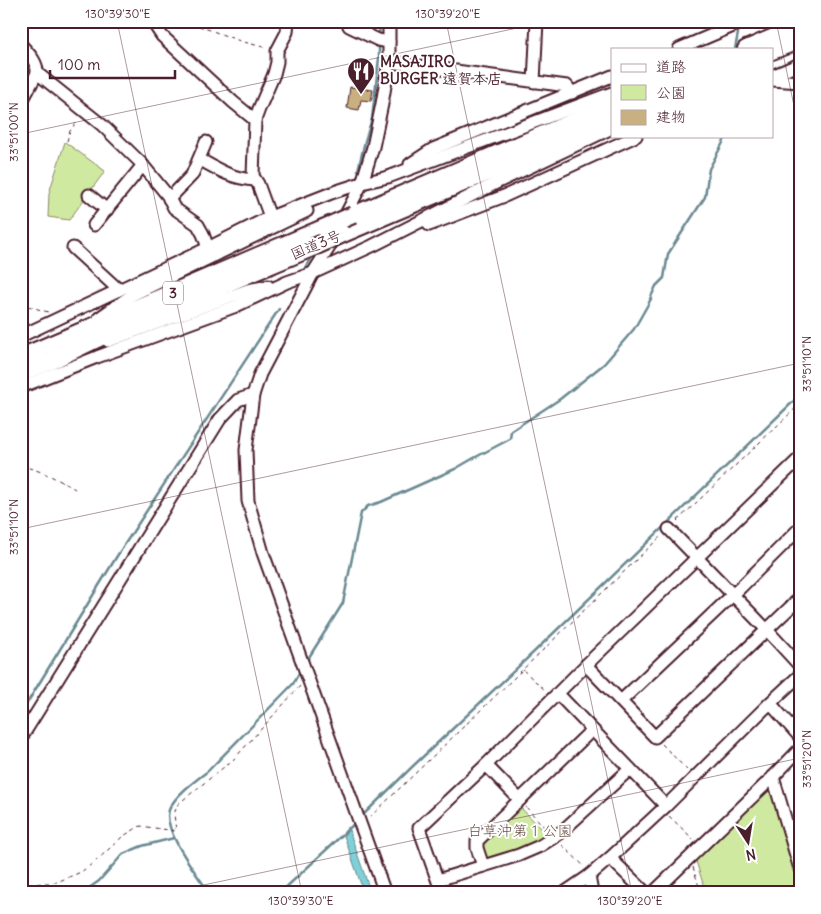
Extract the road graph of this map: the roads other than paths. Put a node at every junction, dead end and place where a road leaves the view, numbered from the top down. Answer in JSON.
{"nodes":[{"id":1,"x":152,"y":21,"type":"edge"},
{"id":2,"x":288,"y":21,"type":"edge"},
{"id":3,"x":348,"y":21,"type":"edge"},
{"id":4,"x":389,"y":21,"type":"edge"},
{"id":5,"x":537,"y":21,"type":"edge"},
{"id":6,"x":745,"y":21,"type":"edge"},
{"id":7,"x":800,"y":26,"type":"edge"},
{"id":8,"x":800,"y":40,"type":"edge"},
{"id":9,"x":389,"y":42,"type":"junction"},
{"id":10,"x":21,"y":45,"type":"edge"},
{"id":11,"x":680,"y":48,"type":"edge"},
{"id":12,"x":748,"y":48,"type":"edge"},
{"id":13,"x":774,"y":51,"type":"edge"},
{"id":14,"x":389,"y":62,"type":"junction"},
{"id":15,"x":800,"y":64,"type":"edge"},
{"id":16,"x":37,"y":73,"type":"junction"},
{"id":17,"x":774,"y":75,"type":"edge"},
{"id":18,"x":611,"y":76,"type":"edge"},
{"id":19,"x":774,"y":80,"type":"edge"},
{"id":20,"x":534,"y":82,"type":"junction"},
{"id":21,"x":800,"y":82,"type":"edge"},
{"id":22,"x":611,"y":92,"type":"edge"},
{"id":23,"x":572,"y":93,"type":"junction"},
{"id":24,"x":21,"y":104,"type":"edge"},
{"id":25,"x":611,"y":105,"type":"edge"},
{"id":26,"x":255,"y":120,"type":"junction"},
{"id":27,"x":611,"y":120,"type":"edge"},
{"id":28,"x":611,"y":128,"type":"edge"},
{"id":29,"x":632,"y":138,"type":"edge"},
{"id":30,"x":206,"y":142,"type":"dead end"},
{"id":31,"x":198,"y":159,"type":"junction"},
{"id":32,"x":143,"y":165,"type":"junction"},
{"id":33,"x":388,"y":177,"type":"junction"},
{"id":34,"x":255,"y":180,"type":"junction"},
{"id":35,"x":362,"y":183,"type":"junction"},
{"id":36,"x":356,"y":194,"type":"junction"},
{"id":37,"x":90,"y":195,"type":"dead end"},
{"id":38,"x":169,"y":199,"type":"junction"},
{"id":39,"x":106,"y":210,"type":"junction"},
{"id":40,"x":270,"y":217,"type":"junction"},
{"id":41,"x":94,"y":225,"type":"dead end"},
{"id":42,"x":372,"y":246,"type":"junction"},
{"id":43,"x":72,"y":248,"type":"dead end"},
{"id":44,"x":208,"y":248,"type":"junction"},
{"id":45,"x":313,"y":274,"type":"junction"},
{"id":46,"x":287,"y":282,"type":"junction"},
{"id":47,"x":119,"y":290,"type":"junction"},
{"id":48,"x":75,"y":334,"type":"junction"},
{"id":49,"x":21,"y":336,"type":"edge"},
{"id":50,"x":21,"y":357,"type":"edge"},
{"id":51,"x":51,"y":361,"type":"junction"},
{"id":52,"x":21,"y":373,"type":"edge"},
{"id":53,"x":21,"y":387,"type":"edge"},
{"id":54,"x":254,"y":395,"type":"junction"},
{"id":55,"x":800,"y":458,"type":"edge"},
{"id":56,"x":800,"y":528,"type":"edge"},
{"id":57,"x":669,"y":529,"type":"road end"},
{"id":58,"x":697,"y":558,"type":"junction"},
{"id":59,"x":733,"y":594,"type":"junction"},
{"id":60,"x":800,"y":598,"type":"edge"},
{"id":61,"x":767,"y":630,"type":"junction"},
{"id":62,"x":586,"y":665,"type":"junction"},
{"id":63,"x":800,"y":666,"type":"edge"},
{"id":64,"x":800,"y":674,"type":"edge"},
{"id":65,"x":556,"y":696,"type":"junction"},
{"id":66,"x":622,"y":701,"type":"junction"},
{"id":67,"x":770,"y":703,"type":"junction"},
{"id":68,"x":592,"y":730,"type":"junction"},
{"id":69,"x":800,"y":737,"type":"edge"},
{"id":70,"x":21,"y":738,"type":"edge"},
{"id":71,"x":800,"y":749,"type":"edge"},
{"id":72,"x":486,"y":765,"type":"junction"},
{"id":73,"x":630,"y":769,"type":"junction"},
{"id":74,"x":773,"y":777,"type":"junction"},
{"id":75,"x":520,"y":800,"type":"junction"},
{"id":76,"x":664,"y":808,"type":"junction"},
{"id":77,"x":610,"y":858,"type":"junction"},
{"id":78,"x":483,"y":866,"type":"junction"},
{"id":79,"x":800,"y":869,"type":"edge"},
{"id":80,"x":590,"y":876,"type":"junction"},
{"id":81,"x":438,"y":880,"type":"junction"},
{"id":82,"x":385,"y":893,"type":"edge"},
{"id":83,"x":442,"y":893,"type":"edge"},
{"id":84,"x":564,"y":893,"type":"edge"},
{"id":85,"x":592,"y":893,"type":"edge"},
{"id":86,"x":646,"y":893,"type":"edge"},
{"id":87,"x":653,"y":893,"type":"edge"}],
"edges":[{"from":1,"to":26,"type":"street"},
{"from":2,"to":26,"type":"street"},
{"from":3,"to":9,"type":"street"},
{"from":4,"to":9,"type":"street"},
{"from":5,"to":20,"type":"street"},
{"from":6,"to":11,"type":"street"},
{"from":7,"to":12,"type":"highway"},
{"from":8,"to":13,"type":"highway"},
{"from":9,"to":14,"type":"street"},
{"from":10,"to":16,"type":"street"},
{"from":14,"to":20,"type":"street"},
{"from":14,"to":35,"type":"street"},
{"from":15,"to":17,"type":"street"},
{"from":16,"to":24,"type":"street"},
{"from":16,"to":32,"type":"street"},
{"from":18,"to":23,"type":"street"},
{"from":19,"to":21,"type":"street"},
{"from":20,"to":23,"type":"street"},
{"from":22,"to":33,"type":"street"},
{"from":23,"to":33,"type":"street"},
{"from":25,"to":48,"type":"highway","name":"国道3号","number":"3","bridge":true},
{"from":26,"to":34,"type":"street"},
{"from":27,"to":51,"type":"highway","name":"国道3号","number":"3","bridge":true},
{"from":28,"to":42,"type":"street"},
{"from":29,"to":42,"type":"street"},
{"from":30,"to":31,"type":"street"},
{"from":31,"to":34,"type":"street"},
{"from":31,"to":38,"type":"street"},
{"from":32,"to":38,"type":"street"},
{"from":32,"to":39,"type":"street"},
{"from":33,"to":35,"type":"street"},
{"from":34,"to":40,"type":"street"},
{"from":35,"to":36,"type":"street"},
{"from":35,"to":40,"type":"street"},
{"from":36,"to":45,"type":"street"},
{"from":36,"to":48,"type":"street"},
{"from":37,"to":39,"type":"street"},
{"from":38,"to":44,"type":"street"},
{"from":39,"to":41,"type":"street"},
{"from":40,"to":44,"type":"street"},
{"from":42,"to":45,"type":"street"},
{"from":43,"to":47,"type":"street"},
{"from":44,"to":47,"type":"street"},
{"from":45,"to":46,"type":"street"},
{"from":45,"to":54,"type":"street"},
{"from":46,"to":51,"type":"street"},
{"from":46,"to":53,"type":"street"},
{"from":47,"to":49,"type":"street"},
{"from":48,"to":50,"type":"highway","name":"国道3号","number":"3"},
{"from":51,"to":52,"type":"highway","name":"国道3号","number":"3"},
{"from":54,"to":70,"type":"street"},
{"from":54,"to":82,"type":"street"},
{"from":55,"to":58,"type":"street"},
{"from":56,"to":59,"type":"street"},
{"from":57,"to":58,"type":"street"},
{"from":58,"to":59,"type":"street"},
{"from":58,"to":62,"type":"street"},
{"from":59,"to":61,"type":"street"},
{"from":59,"to":66,"type":"street"},
{"from":60,"to":61,"type":"street"},
{"from":61,"to":63,"type":"street"},
{"from":61,"to":66,"type":"street"},
{"from":62,"to":65,"type":"street"},
{"from":62,"to":66,"type":"street"},
{"from":64,"to":67,"type":"street"},
{"from":65,"to":68,"type":"street"},
{"from":65,"to":72,"type":"street"},
{"from":67,"to":69,"type":"street"},
{"from":67,"to":76,"type":"street"},
{"from":68,"to":73,"type":"street"},
{"from":68,"to":75,"type":"street"},
{"from":71,"to":74,"type":"street"},
{"from":72,"to":75,"type":"street"},
{"from":72,"to":81,"type":"street"},
{"from":73,"to":76,"type":"street"},
{"from":73,"to":78,"type":"street"},
{"from":74,"to":79,"type":"street"},
{"from":74,"to":87,"type":"street"},
{"from":75,"to":78,"type":"street"},
{"from":76,"to":77,"type":"street"},
{"from":77,"to":80,"type":"street"},
{"from":77,"to":86,"type":"street"},
{"from":78,"to":81,"type":"street"},
{"from":80,"to":84,"type":"street"},
{"from":80,"to":85,"type":"street"},
{"from":81,"to":83,"type":"street"}]}
